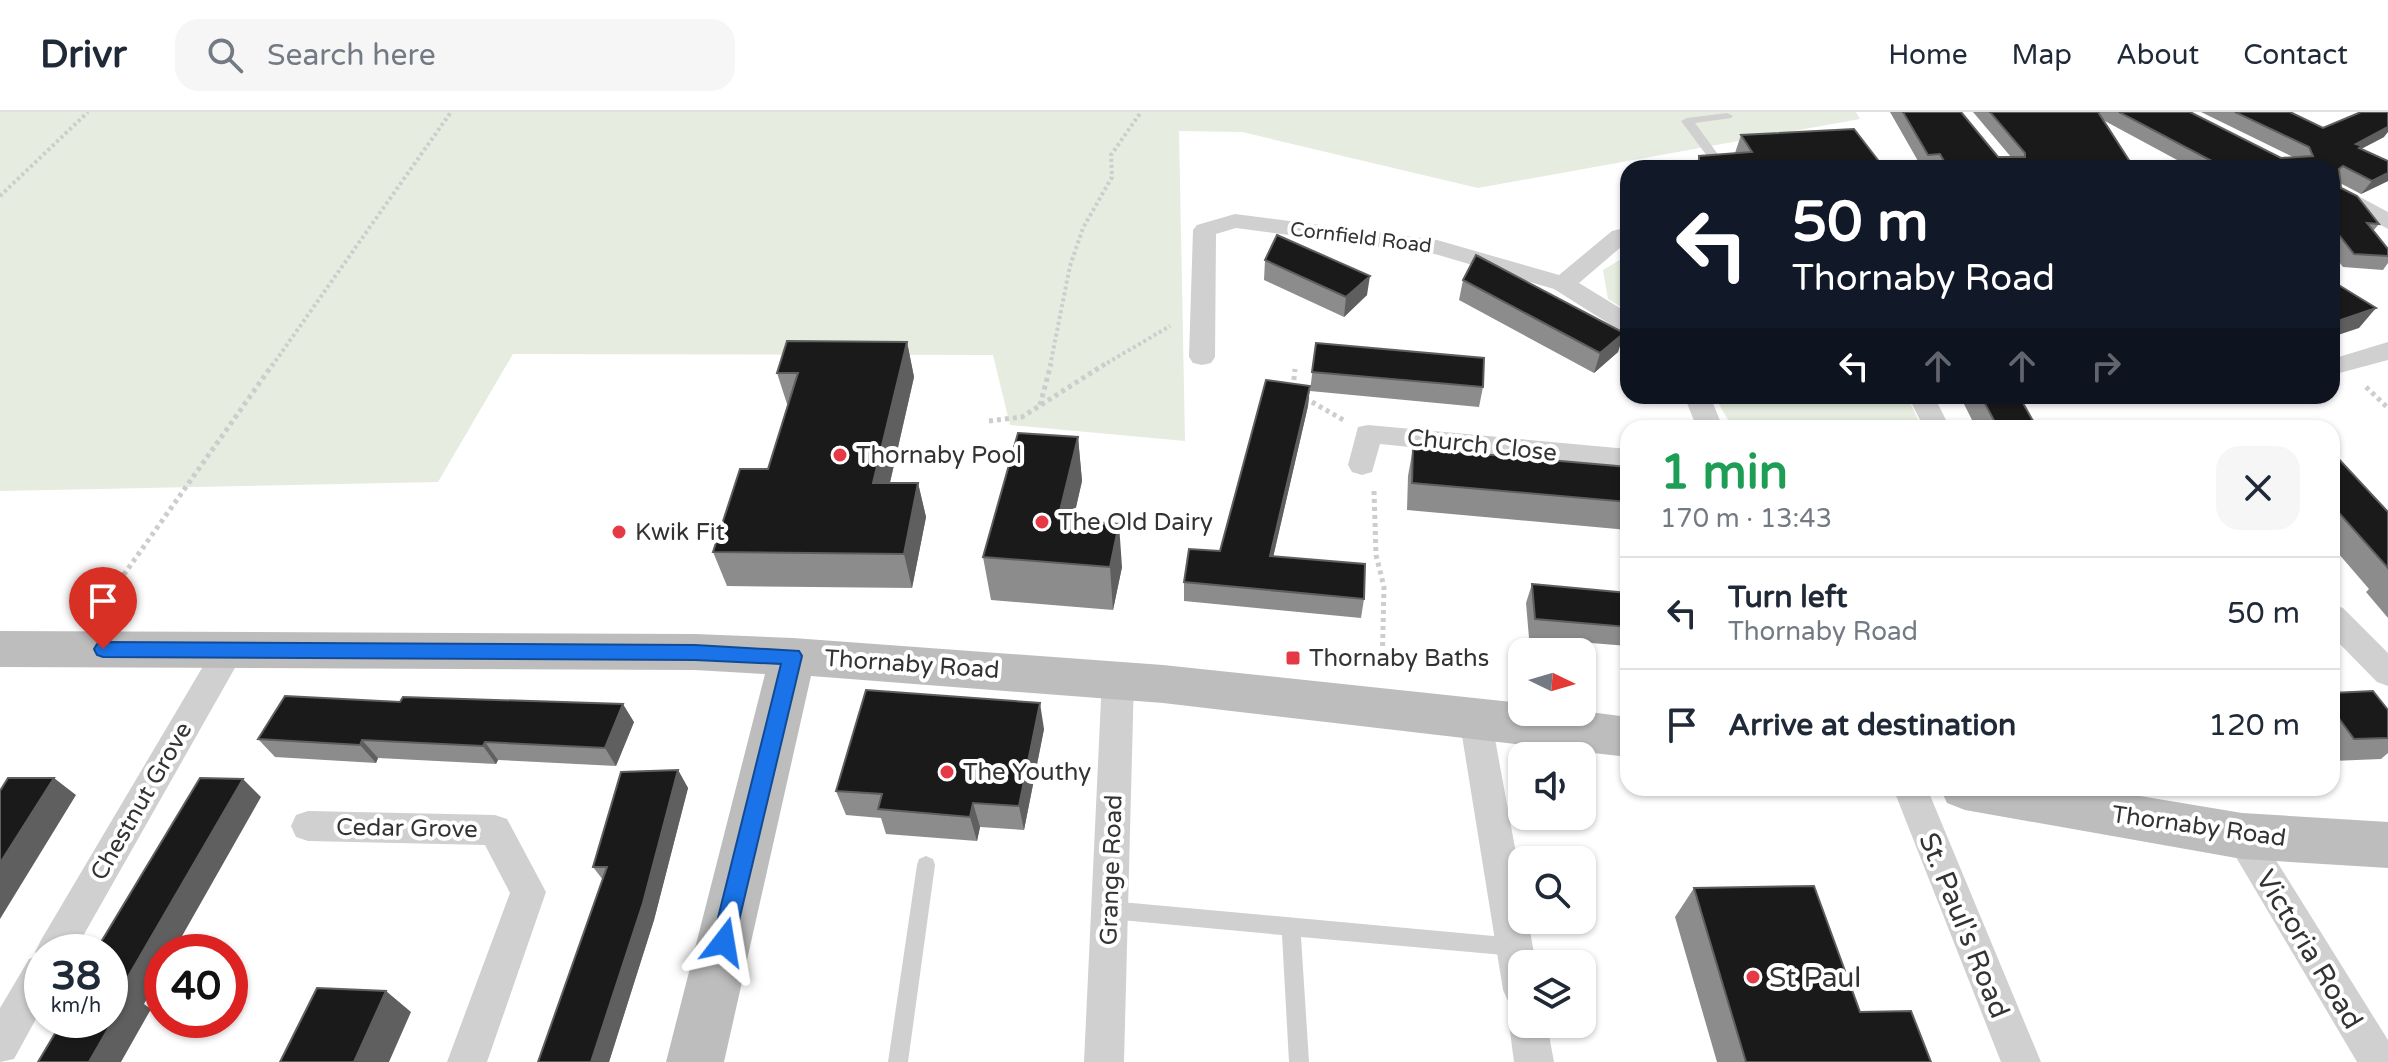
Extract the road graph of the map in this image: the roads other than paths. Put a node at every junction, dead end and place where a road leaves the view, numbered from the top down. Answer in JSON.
{"nodes":[{"id":1,"x":1727,"y":116,"type":"dead end"},
{"id":2,"x":1716,"y":160,"type":"edge"},
{"id":3,"x":2340,"y":194,"type":"edge"},
{"id":4,"x":2388,"y":222,"type":"edge"},
{"id":5,"x":1620,"y":236,"type":"edge"},
{"id":6,"x":1563,"y":284,"type":"junction"},
{"id":7,"x":1620,"y":319,"type":"edge"},
{"id":8,"x":2388,"y":350,"type":"edge"},
{"id":9,"x":1202,"y":357,"type":"dead end"},
{"id":10,"x":2340,"y":365,"type":"edge"},
{"id":11,"x":1620,"y":458,"type":"edge"},
{"id":12,"x":1362,"y":465,"type":"road end"},
{"id":13,"x":2340,"y":624,"type":"edge"},
{"id":14,"x":0,"y":649,"type":"edge"},
{"id":15,"x":229,"y":650,"type":"junction"},
{"id":16,"x":793,"y":656,"type":"junction"},
{"id":17,"x":2388,"y":673,"type":"edge"},
{"id":18,"x":1118,"y":678,"type":"junction"},
{"id":19,"x":1475,"y":717,"type":"junction"},
{"id":20,"x":1620,"y":736,"type":"edge"},
{"id":21,"x":1913,"y":796,"type":"edge"},
{"id":22,"x":2046,"y":796,"type":"edge"},
{"id":23,"x":2127,"y":804,"type":"edge"},
{"id":24,"x":308,"y":826,"type":"dead end"},
{"id":25,"x":2242,"y":836,"type":"junction"},
{"id":26,"x":2388,"y":845,"type":"edge"},
{"id":27,"x":926,"y":865,"type":"dead end"},
{"id":28,"x":1110,"y":910,"type":"junction"},
{"id":29,"x":1291,"y":927,"type":"junction"},
{"id":30,"x":64,"y":934,"type":"edge"},
{"id":31,"x":1515,"y":947,"type":"junction"},
{"id":32,"x":1515,"y":950,"type":"edge"},
{"id":33,"x":24,"y":1003,"type":"edge"},
{"id":34,"x":1530,"y":1038,"type":"edge"},
{"id":35,"x":0,"y":1045,"type":"edge"},
{"id":36,"x":2381,"y":1058,"type":"edge"},
{"id":37,"x":467,"y":1062,"type":"edge"},
{"id":38,"x":695,"y":1062,"type":"edge"},
{"id":39,"x":898,"y":1062,"type":"edge"},
{"id":40,"x":1104,"y":1062,"type":"edge"},
{"id":41,"x":1299,"y":1062,"type":"edge"},
{"id":42,"x":1534,"y":1062,"type":"edge"},
{"id":43,"x":2021,"y":1062,"type":"edge"}],
"edges":[{"from":1,"to":2,"type":"lane"},
{"from":3,"to":4,"type":"street"},
{"from":5,"to":6,"type":"street"},
{"from":6,"to":7,"type":"street","name":"Cornfield Road"},
{"from":6,"to":9,"type":"street","name":"Cornfield Road"},
{"from":8,"to":10,"type":"street"},
{"from":11,"to":12,"type":"street","name":"Church Close"},
{"from":13,"to":17,"type":"street"},
{"from":14,"to":15,"type":"street","name":"Thornaby Road"},
{"from":15,"to":16,"type":"street","name":"Thornaby Road"},
{"from":15,"to":30,"type":"street","name":"Chestnut Grove"},
{"from":16,"to":18,"type":"street","name":"Thornaby Road"},
{"from":16,"to":38,"type":"street"},
{"from":18,"to":19,"type":"street","name":"Thornaby Road"},
{"from":18,"to":28,"type":"street","name":"Grange Road"},
{"from":19,"to":20,"type":"street","name":"Thornaby Road"},
{"from":19,"to":31,"type":"street"},
{"from":21,"to":43,"type":"street","name":"St. Paul's Road"},
{"from":22,"to":23,"type":"street","name":"Thornaby Road"},
{"from":23,"to":25,"type":"street","name":"Thornaby Road"},
{"from":24,"to":37,"type":"street","name":"Cedar Grove"},
{"from":25,"to":26,"type":"street","name":"Thornaby Road"},
{"from":25,"to":36,"type":"street","name":"Victoria Road"},
{"from":27,"to":39,"type":"lane"},
{"from":28,"to":29,"type":"lane"},
{"from":28,"to":40,"type":"street","name":"Grange Road"},
{"from":29,"to":31,"type":"lane"},
{"from":29,"to":41,"type":"lane"},
{"from":31,"to":32,"type":"street"},
{"from":33,"to":35,"type":"street"},
{"from":34,"to":42,"type":"street"}]}
